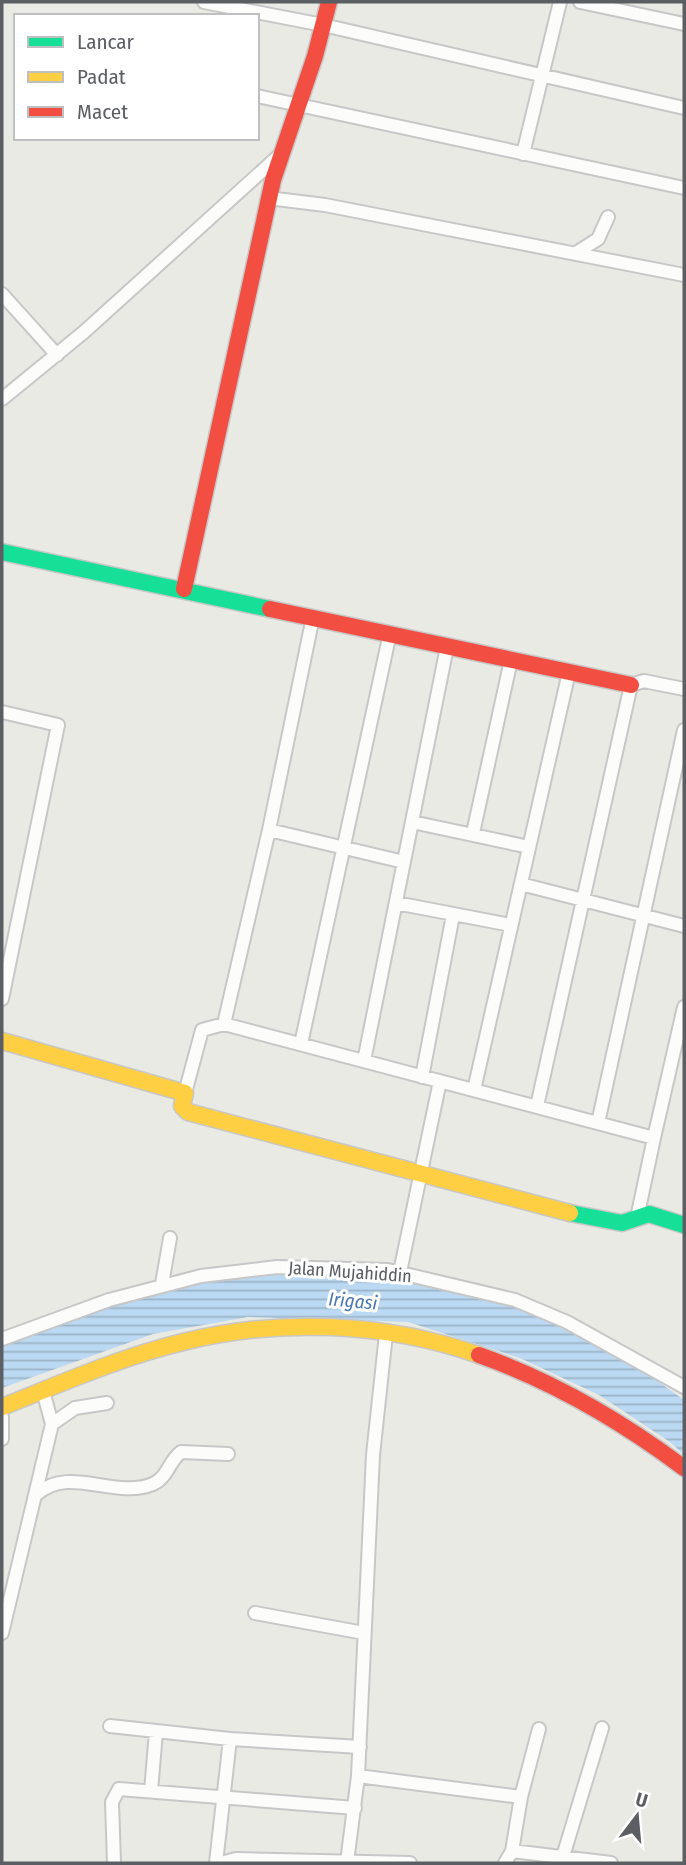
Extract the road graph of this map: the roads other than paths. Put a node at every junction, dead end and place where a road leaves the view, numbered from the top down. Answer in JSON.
{"nodes":[{"id":1,"x":204,"y":2,"type":"edge"},
{"id":2,"x":329,"y":2,"type":"edge"},
{"id":3,"x":560,"y":2,"type":"edge"},
{"id":4,"x":580,"y":2,"type":"edge"},
{"id":5,"x":684,"y":24,"type":"edge"},
{"id":6,"x":323,"y":25,"type":"junction"},
{"id":7,"x":542,"y":75,"type":"junction"},
{"id":8,"x":259,"y":96,"type":"edge"},
{"id":9,"x":298,"y":106,"type":"junction"},
{"id":10,"x":684,"y":108,"type":"edge"},
{"id":11,"x":283,"y":151,"type":"junction"},
{"id":12,"x":523,"y":154,"type":"junction"},
{"id":13,"x":684,"y":188,"type":"edge"},
{"id":14,"x":268,"y":198,"type":"junction"},
{"id":15,"x":608,"y":217,"type":"dead end"},
{"id":16,"x":576,"y":253,"type":"junction"},
{"id":17,"x":684,"y":275,"type":"edge"},
{"id":18,"x":2,"y":294,"type":"edge"},
{"id":19,"x":57,"y":355,"type":"junction"},
{"id":20,"x":2,"y":399,"type":"edge"},
{"id":21,"x":2,"y":552,"type":"edge"},
{"id":22,"x":184,"y":589,"type":"junction"},
{"id":23,"x":313,"y":617,"type":"junction"},
{"id":24,"x":390,"y":633,"type":"junction"},
{"id":25,"x":447,"y":646,"type":"junction"},
{"id":26,"x":511,"y":660,"type":"junction"},
{"id":27,"x":569,"y":673,"type":"junction"},
{"id":28,"x":631,"y":685,"type":"junction"},
{"id":29,"x":684,"y":689,"type":"edge"},
{"id":30,"x":2,"y":712,"type":"edge"},
{"id":31,"x":684,"y":730,"type":"edge"},
{"id":32,"x":412,"y":822,"type":"junction"},
{"id":33,"x":269,"y":830,"type":"junction"},
{"id":34,"x":473,"y":833,"type":"junction"},
{"id":35,"x":529,"y":847,"type":"junction"},
{"id":36,"x":343,"y":848,"type":"junction"},
{"id":37,"x":404,"y":862,"type":"junction"},
{"id":38,"x":521,"y":884,"type":"junction"},
{"id":39,"x":582,"y":900,"type":"junction"},
{"id":40,"x":396,"y":903,"type":"junction"},
{"id":41,"x":643,"y":914,"type":"junction"},
{"id":42,"x":453,"y":915,"type":"junction"},
{"id":43,"x":511,"y":925,"type":"junction"},
{"id":44,"x":684,"y":926,"type":"edge"},
{"id":45,"x":2,"y":999,"type":"edge"},
{"id":46,"x":684,"y":1007,"type":"edge"},
{"id":47,"x":224,"y":1024,"type":"junction"},
{"id":48,"x":2,"y":1041,"type":"edge"},
{"id":49,"x":301,"y":1044,"type":"junction"},
{"id":50,"x":364,"y":1061,"type":"junction"},
{"id":51,"x":422,"y":1076,"type":"junction"},
{"id":52,"x":440,"y":1081,"type":"junction"},
{"id":53,"x":474,"y":1090,"type":"junction"},
{"id":54,"x":185,"y":1093,"type":"junction"},
{"id":55,"x":537,"y":1107,"type":"junction"},
{"id":56,"x":598,"y":1123,"type":"junction"},
{"id":57,"x":654,"y":1138,"type":"junction"},
{"id":58,"x":420,"y":1172,"type":"junction"},
{"id":59,"x":637,"y":1218,"type":"junction"},
{"id":60,"x":684,"y":1224,"type":"edge"},
{"id":61,"x":170,"y":1238,"type":"dead end"},
{"id":62,"x":400,"y":1272,"type":"junction"},
{"id":63,"x":162,"y":1284,"type":"junction"},
{"id":64,"x":386,"y":1334,"type":"junction"},
{"id":65,"x":2,"y":1339,"type":"edge"},
{"id":66,"x":684,"y":1387,"type":"edge"},
{"id":67,"x":43,"y":1391,"type":"junction"},
{"id":68,"x":107,"y":1403,"type":"dead end"},
{"id":69,"x":2,"y":1407,"type":"edge"},
{"id":70,"x":2,"y":1417,"type":"edge"},
{"id":71,"x":52,"y":1423,"type":"junction"},
{"id":72,"x":2,"y":1439,"type":"edge"},
{"id":73,"x":228,"y":1454,"type":"dead end"},
{"id":74,"x":684,"y":1468,"type":"edge"},
{"id":75,"x":36,"y":1495,"type":"junction"},
{"id":76,"x":255,"y":1613,"type":"dead end"},
{"id":77,"x":2,"y":1633,"type":"edge"},
{"id":78,"x":365,"y":1633,"type":"junction"},
{"id":79,"x":110,"y":1726,"type":"dead end"},
{"id":80,"x":602,"y":1728,"type":"dead end"},
{"id":81,"x":539,"y":1729,"type":"dead end"},
{"id":82,"x":156,"y":1732,"type":"junction"},
{"id":83,"x":230,"y":1739,"type":"junction"},
{"id":84,"x":360,"y":1747,"type":"junction"},
{"id":85,"x":358,"y":1776,"type":"junction"},
{"id":86,"x":152,"y":1791,"type":"junction"},
{"id":87,"x":223,"y":1796,"type":"junction"},
{"id":88,"x":521,"y":1797,"type":"junction"},
{"id":89,"x":355,"y":1808,"type":"junction"},
{"id":90,"x":508,"y":1860,"type":"edge"},
{"id":91,"x":562,"y":1860,"type":"edge"},
{"id":92,"x":114,"y":1863,"type":"edge"},
{"id":93,"x":218,"y":1863,"type":"edge"},
{"id":94,"x":347,"y":1863,"type":"edge"},
{"id":95,"x":410,"y":1863,"type":"edge"},
{"id":96,"x":611,"y":1863,"type":"edge"}],
"edges":[{"from":1,"to":6,"type":"street"},
{"from":2,"to":6,"type":"street"},
{"from":3,"to":7,"type":"street"},
{"from":4,"to":5,"type":"street"},
{"from":6,"to":7,"type":"street"},
{"from":6,"to":9,"type":"street"},
{"from":7,"to":10,"type":"street"},
{"from":7,"to":12,"type":"street"},
{"from":8,"to":9,"type":"street"},
{"from":9,"to":11,"type":"street"},
{"from":9,"to":12,"type":"street"},
{"from":11,"to":14,"type":"street"},
{"from":11,"to":19,"type":"street"},
{"from":12,"to":13,"type":"street"},
{"from":14,"to":16,"type":"street"},
{"from":14,"to":22,"type":"street"},
{"from":15,"to":16,"type":"street"},
{"from":16,"to":17,"type":"street"},
{"from":18,"to":19,"type":"street"},
{"from":19,"to":20,"type":"street"},
{"from":21,"to":22,"type":"street"},
{"from":22,"to":23,"type":"street"},
{"from":23,"to":24,"type":"street"},
{"from":23,"to":33,"type":"street"},
{"from":24,"to":25,"type":"street"},
{"from":24,"to":36,"type":"street"},
{"from":25,"to":26,"type":"street"},
{"from":25,"to":32,"type":"street"},
{"from":26,"to":27,"type":"street"},
{"from":26,"to":34,"type":"street"},
{"from":27,"to":28,"type":"street"},
{"from":27,"to":35,"type":"street"},
{"from":28,"to":29,"type":"street"},
{"from":28,"to":39,"type":"street"},
{"from":30,"to":45,"type":"street"},
{"from":31,"to":41,"type":"street"},
{"from":32,"to":34,"type":"street"},
{"from":32,"to":37,"type":"street"},
{"from":33,"to":36,"type":"street"},
{"from":33,"to":47,"type":"street"},
{"from":34,"to":35,"type":"street"},
{"from":35,"to":38,"type":"street"},
{"from":36,"to":37,"type":"street"},
{"from":36,"to":49,"type":"street"},
{"from":37,"to":40,"type":"street"},
{"from":38,"to":39,"type":"street"},
{"from":38,"to":43,"type":"street"},
{"from":39,"to":41,"type":"street"},
{"from":39,"to":55,"type":"street"},
{"from":40,"to":42,"type":"street"},
{"from":40,"to":50,"type":"street"},
{"from":41,"to":44,"type":"street"},
{"from":41,"to":56,"type":"street"},
{"from":42,"to":43,"type":"street"},
{"from":42,"to":51,"type":"street"},
{"from":43,"to":53,"type":"street"},
{"from":46,"to":57,"type":"street"},
{"from":47,"to":49,"type":"street"},
{"from":47,"to":54,"type":"street"},
{"from":48,"to":54,"type":"street"},
{"from":49,"to":50,"type":"street"},
{"from":50,"to":51,"type":"street"},
{"from":51,"to":52,"type":"street"},
{"from":52,"to":53,"type":"street"},
{"from":52,"to":58,"type":"street"},
{"from":53,"to":55,"type":"street"},
{"from":54,"to":58,"type":"street"},
{"from":55,"to":56,"type":"street"},
{"from":56,"to":57,"type":"street"},
{"from":57,"to":59,"type":"street"},
{"from":58,"to":59,"type":"street"},
{"from":58,"to":62,"type":"street"},
{"from":59,"to":60,"type":"street"},
{"from":61,"to":63,"type":"street"},
{"from":62,"to":63,"type":"street","name":"Jalan Mujahiddin"},
{"from":62,"to":66,"type":"street","name":"Jalan Mujahiddin"},
{"from":63,"to":65,"type":"street","name":"Jalan Mujahiddin"},
{"from":64,"to":67,"type":"street"},
{"from":64,"to":74,"type":"street"},
{"from":64,"to":78,"type":"street"},
{"from":67,"to":69,"type":"street"},
{"from":67,"to":71,"type":"street"},
{"from":68,"to":71,"type":"street"},
{"from":70,"to":72,"type":"street"},
{"from":71,"to":75,"type":"street"},
{"from":73,"to":75,"type":"street"},
{"from":75,"to":77,"type":"street"},
{"from":76,"to":78,"type":"street"},
{"from":78,"to":84,"type":"street"},
{"from":79,"to":82,"type":"street"},
{"from":80,"to":91,"type":"street"},
{"from":81,"to":88,"type":"street"},
{"from":82,"to":83,"type":"street"},
{"from":82,"to":86,"type":"street"},
{"from":83,"to":84,"type":"street"},
{"from":83,"to":87,"type":"street"},
{"from":84,"to":85,"type":"street"},
{"from":85,"to":88,"type":"street"},
{"from":85,"to":89,"type":"street"},
{"from":86,"to":87,"type":"street"},
{"from":86,"to":92,"type":"street"},
{"from":87,"to":89,"type":"street"},
{"from":87,"to":93,"type":"street"},
{"from":88,"to":90,"type":"street"},
{"from":89,"to":94,"type":"street"},
{"from":90,"to":91,"type":"street"},
{"from":91,"to":96,"type":"street"},
{"from":93,"to":94,"type":"street"},
{"from":94,"to":95,"type":"street"}]}
